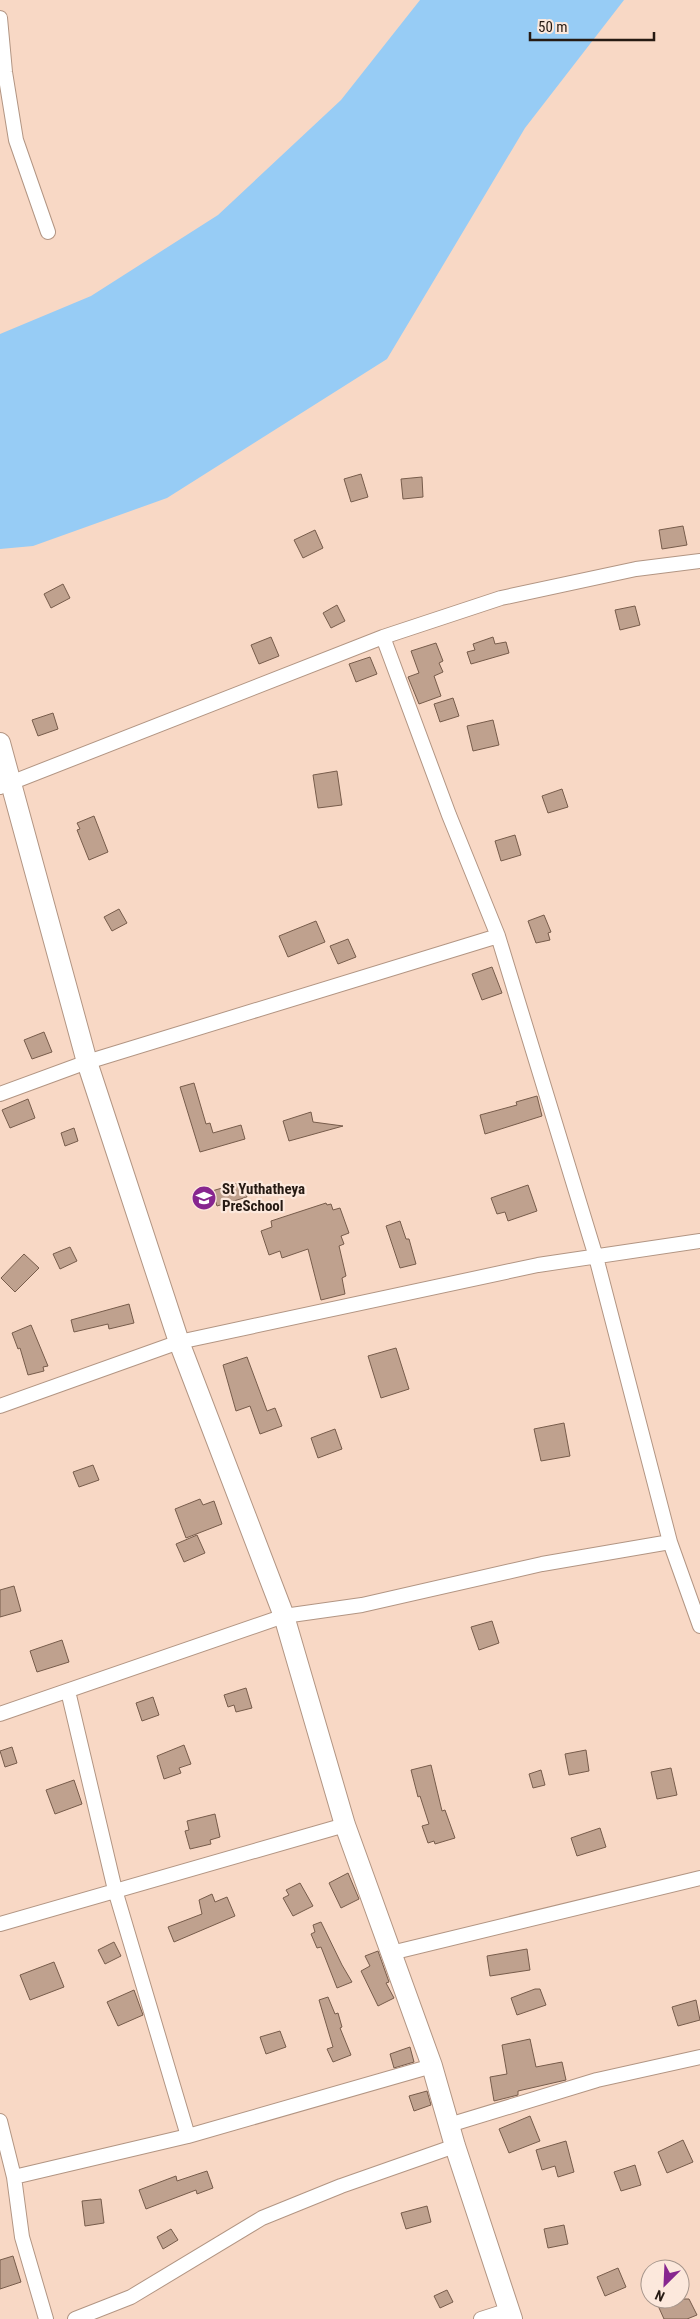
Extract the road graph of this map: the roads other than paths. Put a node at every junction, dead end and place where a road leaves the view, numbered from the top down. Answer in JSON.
{"nodes":[{"id":1,"x":0,"y":18,"type":"edge"},
{"id":2,"x":48,"y":232,"type":"dead end"},
{"id":3,"x":700,"y":561,"type":"edge"},
{"id":4,"x":383,"y":637,"type":"junction"},
{"id":5,"x":0,"y":743,"type":"edge"},
{"id":6,"x":5,"y":784,"type":"edge"},
{"id":7,"x":498,"y":936,"type":"junction"},
{"id":8,"x":87,"y":1062,"type":"junction"},
{"id":9,"x":0,"y":1094,"type":"edge"},
{"id":10,"x":700,"y":1241,"type":"edge"},
{"id":11,"x":596,"y":1258,"type":"junction"},
{"id":12,"x":179,"y":1342,"type":"junction"},
{"id":13,"x":0,"y":1406,"type":"edge"},
{"id":14,"x":670,"y":1542,"type":"junction"},
{"id":15,"x":284,"y":1616,"type":"junction"},
{"id":16,"x":700,"y":1626,"type":"edge"},
{"id":17,"x":68,"y":1691,"type":"junction"},
{"id":18,"x":0,"y":1714,"type":"edge"},
{"id":19,"x":345,"y":1825,"type":"junction"},
{"id":20,"x":700,"y":1878,"type":"edge"},
{"id":21,"x":115,"y":1890,"type":"junction"},
{"id":22,"x":0,"y":1924,"type":"edge"},
{"id":23,"x":391,"y":1953,"type":"junction"},
{"id":24,"x":700,"y":2057,"type":"edge"},
{"id":25,"x":432,"y":2066,"type":"junction"},
{"id":26,"x":0,"y":2121,"type":"edge"},
{"id":27,"x":449,"y":2125,"type":"junction"},
{"id":28,"x":188,"y":2136,"type":"junction"},
{"id":29,"x":455,"y":2146,"type":"junction"},
{"id":30,"x":14,"y":2177,"type":"junction"},
{"id":31,"x":511,"y":2315,"type":"edge"},
{"id":32,"x":46,"y":2319,"type":"edge"},
{"id":33,"x":75,"y":2319,"type":"edge"},
{"id":34,"x":480,"y":2319,"type":"edge"}],
"edges":[{"from":1,"to":2,"type":"street"},
{"from":3,"to":4,"type":"street"},
{"from":4,"to":6,"type":"street"},
{"from":4,"to":7,"type":"street"},
{"from":5,"to":6,"type":"street"},
{"from":6,"to":8,"type":"street"},
{"from":7,"to":8,"type":"street"},
{"from":7,"to":11,"type":"street"},
{"from":8,"to":9,"type":"street"},
{"from":8,"to":12,"type":"street"},
{"from":10,"to":11,"type":"street"},
{"from":11,"to":12,"type":"street"},
{"from":11,"to":14,"type":"street"},
{"from":12,"to":13,"type":"street"},
{"from":12,"to":15,"type":"street"},
{"from":14,"to":15,"type":"street"},
{"from":14,"to":16,"type":"street"},
{"from":15,"to":17,"type":"street"},
{"from":15,"to":19,"type":"street"},
{"from":17,"to":18,"type":"street"},
{"from":17,"to":21,"type":"street"},
{"from":19,"to":21,"type":"street"},
{"from":19,"to":23,"type":"street"},
{"from":20,"to":23,"type":"street"},
{"from":21,"to":22,"type":"street"},
{"from":21,"to":28,"type":"street"},
{"from":23,"to":25,"type":"street"},
{"from":24,"to":27,"type":"street"},
{"from":25,"to":27,"type":"street"},
{"from":25,"to":28,"type":"street"},
{"from":26,"to":30,"type":"street"},
{"from":27,"to":29,"type":"street"},
{"from":28,"to":30,"type":"street"},
{"from":29,"to":31,"type":"street"},
{"from":29,"to":33,"type":"street"},
{"from":30,"to":32,"type":"street"},
{"from":31,"to":34,"type":"street"}]}
